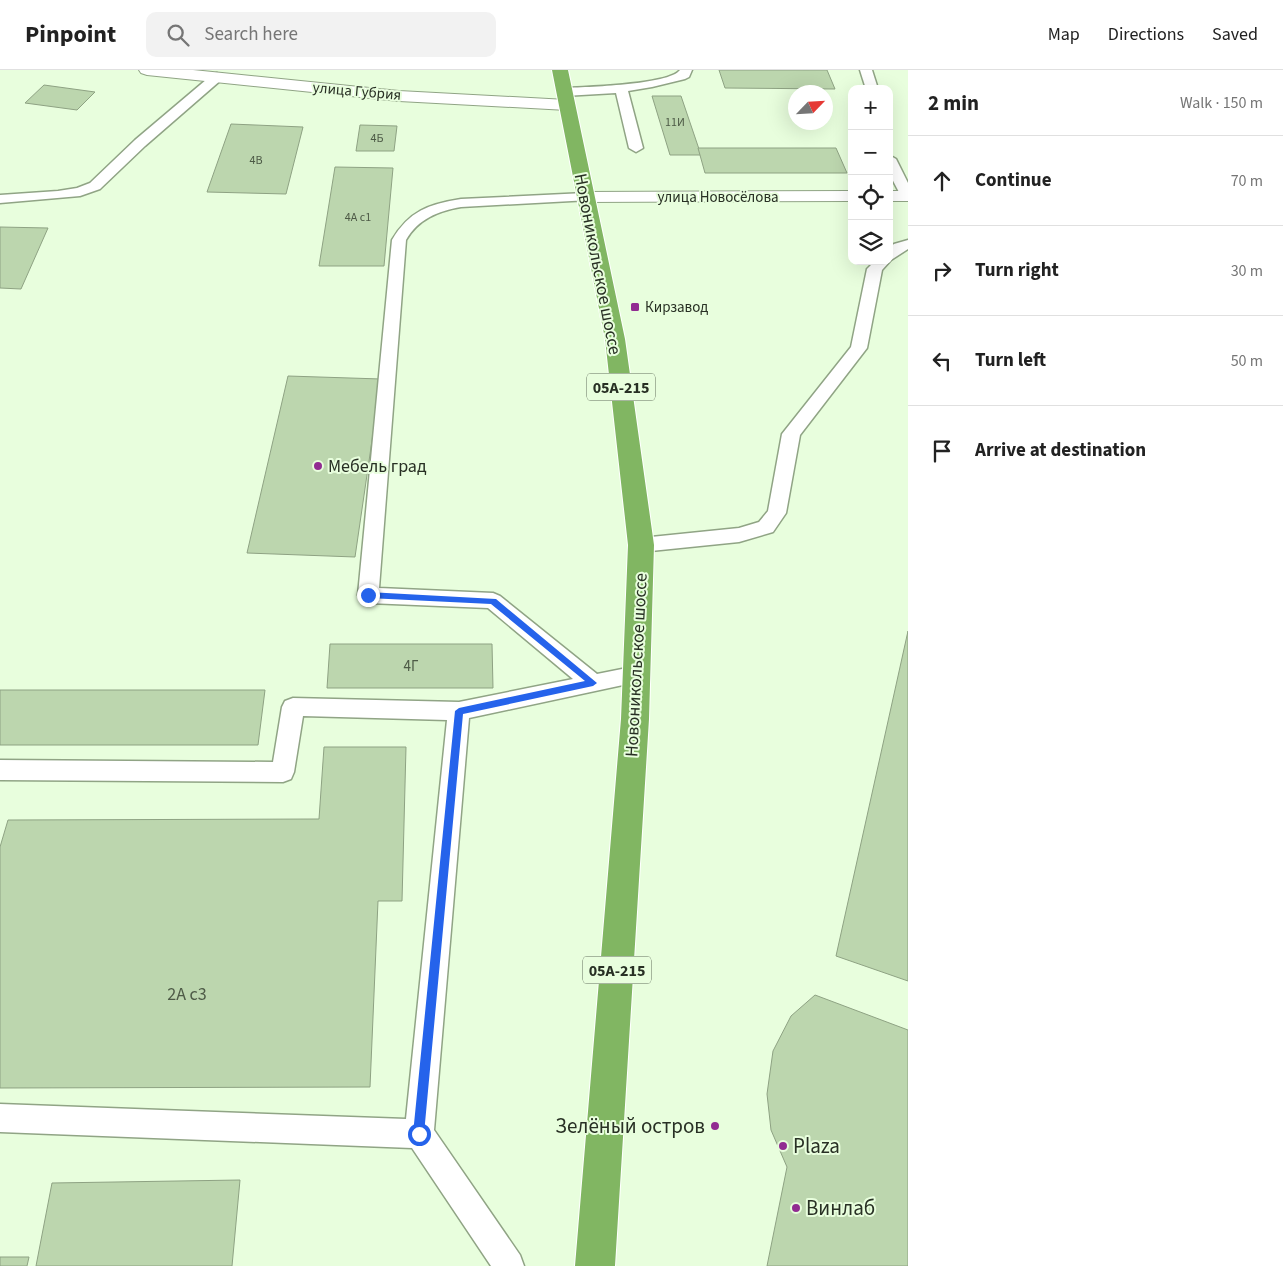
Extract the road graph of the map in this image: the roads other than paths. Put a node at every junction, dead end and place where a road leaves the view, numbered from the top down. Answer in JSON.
{"nodes":[{"id":1,"x":147,"y":70,"type":"edge"},
{"id":2,"x":560,"y":70,"type":"edge"},
{"id":3,"x":686,"y":70,"type":"edge"},
{"id":4,"x":866,"y":70,"type":"edge"},
{"id":5,"x":217,"y":77,"type":"junction"},
{"id":6,"x":871,"y":85,"type":"edge"},
{"id":7,"x":621,"y":89,"type":"junction"},
{"id":8,"x":565,"y":99,"type":"junction"},
{"id":9,"x":636,"y":148,"type":"dead end"},
{"id":10,"x":893,"y":166,"type":"edge"},
{"id":11,"x":848,"y":196,"type":"edge"},
{"id":12,"x":893,"y":196,"type":"edge"},
{"id":13,"x":908,"y":196,"type":"edge"},
{"id":14,"x":585,"y":197,"type":"junction"},
{"id":15,"x":0,"y":199,"type":"edge"},
{"id":16,"x":908,"y":244,"type":"edge"},
{"id":17,"x":893,"y":253,"type":"edge"},
{"id":18,"x":880,"y":265,"type":"edge"},
{"id":19,"x":641,"y":544,"type":"junction"},
{"id":20,"x":637,"y":674,"type":"junction"},
{"id":21,"x":593,"y":683,"type":"junction"},
{"id":22,"x":459,"y":711,"type":"junction"},
{"id":23,"x":0,"y":770,"type":"edge"},
{"id":24,"x":0,"y":1118,"type":"edge"},
{"id":25,"x":419,"y":1134,"type":"junction"},
{"id":26,"x":509,"y":1266,"type":"edge"},
{"id":27,"x":595,"y":1266,"type":"edge"}],
"edges":[{"from":1,"to":5,"type":"street","name":"улица Губрия"},
{"from":2,"to":8,"type":"highway","name":"Новоникольское шоссе","number":"05А-215"},
{"from":3,"to":7,"type":"lane"},
{"from":4,"to":6,"type":"lane"},
{"from":5,"to":8,"type":"street","name":"улица Губрия"},
{"from":5,"to":15,"type":"lane"},
{"from":7,"to":8,"type":"lane"},
{"from":7,"to":9,"type":"lane"},
{"from":8,"to":14,"type":"highway","name":"Новоникольское шоссе","number":"05А-215"},
{"from":10,"to":13,"type":"lane"},
{"from":11,"to":14,"type":"street","name":"улица Новосёлова"},
{"from":12,"to":13,"type":"street"},
{"from":14,"to":19,"type":"highway","name":"Новоникольское шоссе","number":"05А-215"},
{"from":14,"to":21,"type":"lane"},
{"from":16,"to":17,"type":"lane"},
{"from":18,"to":19,"type":"lane"},
{"from":19,"to":20,"type":"highway","name":"Новоникольское шоссе","number":"05А-215"},
{"from":20,"to":21,"type":"lane"},
{"from":20,"to":27,"type":"highway","name":"Новоникольское шоссе","number":"05А-215"},
{"from":21,"to":22,"type":"lane"},
{"from":22,"to":23,"type":"lane"},
{"from":22,"to":25,"type":"lane"},
{"from":24,"to":25,"type":"lane"},
{"from":25,"to":26,"type":"lane"}]}
